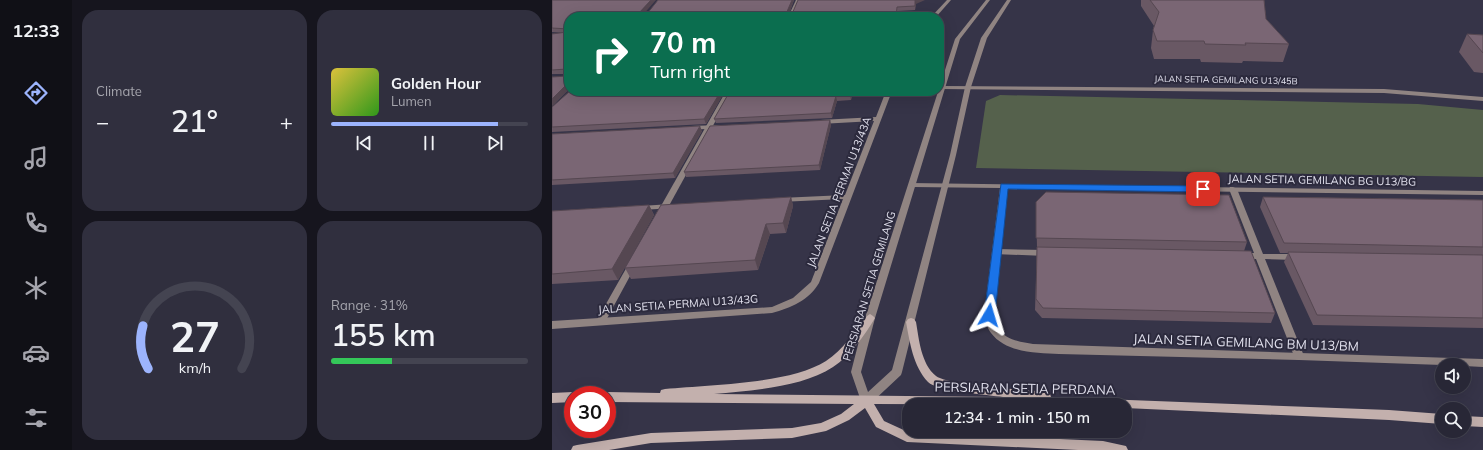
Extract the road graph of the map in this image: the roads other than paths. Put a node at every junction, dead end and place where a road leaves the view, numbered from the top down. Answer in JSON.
{"nodes":[{"id":1,"x":798,"y":0,"type":"edge"},
{"id":2,"x":949,"y":0,"type":"edge"},
{"id":3,"x":988,"y":0,"type":"edge"},
{"id":4,"x":1010,"y":0,"type":"edge"},
{"id":5,"x":792,"y":12,"type":"edge"},
{"id":6,"x":938,"y":12,"type":"edge"},
{"id":7,"x":944,"y":85,"type":"edge"},
{"id":8,"x":968,"y":87,"type":"junction"},
{"id":9,"x":944,"y":88,"type":"edge"},
{"id":10,"x":725,"y":96,"type":"edge"},
{"id":11,"x":887,"y":96,"type":"edge"},
{"id":12,"x":941,"y":96,"type":"edge"},
{"id":13,"x":1483,"y":99,"type":"edge"},
{"id":14,"x":879,"y":119,"type":"junction"},
{"id":15,"x":809,"y":123,"type":"edge"},
{"id":16,"x":724,"y":127,"type":"edge"},
{"id":17,"x":708,"y":128,"type":"junction"},
{"id":18,"x":685,"y":129,"type":"edge"},
{"id":19,"x":913,"y":185,"type":"junction"},
{"id":20,"x":945,"y":186,"type":"junction"},
{"id":21,"x":1004,"y":186,"type":"junction"},
{"id":22,"x":1234,"y":189,"type":"junction"},
{"id":23,"x":1483,"y":193,"type":"edge"},
{"id":24,"x":848,"y":197,"type":"junction"},
{"id":25,"x":771,"y":201,"type":"edge"},
{"id":26,"x":679,"y":206,"type":"edge"},
{"id":27,"x":664,"y":207,"type":"junction"},
{"id":28,"x":634,"y":208,"type":"edge"},
{"id":29,"x":657,"y":220,"type":"edge"},
{"id":30,"x":997,"y":252,"type":"junction"},
{"id":31,"x":1053,"y":253,"type":"edge"},
{"id":32,"x":1236,"y":256,"type":"edge"},
{"id":33,"x":1260,"y":257,"type":"junction"},
{"id":34,"x":1308,"y":258,"type":"edge"},
{"id":35,"x":634,"y":260,"type":"edge"},
{"id":36,"x":803,"y":297,"type":"joint"},
{"id":37,"x":870,"y":318,"type":"junction"},
{"id":38,"x":601,"y":321,"type":"junction"},
{"id":39,"x":911,"y":322,"type":"junction"},
{"id":40,"x":552,"y":324,"type":"edge"},
{"id":41,"x":1299,"y":356,"type":"junction"},
{"id":42,"x":1483,"y":364,"type":"edge"},
{"id":43,"x":564,"y":397,"type":"edge"},
{"id":44,"x":616,"y":397,"type":"edge"},
{"id":45,"x":629,"y":397,"type":"junction"},
{"id":46,"x":552,"y":398,"type":"edge"},
{"id":47,"x":1052,"y":398,"type":"edge"},
{"id":48,"x":866,"y":401,"type":"junction"},
{"id":49,"x":902,"y":401,"type":"edge"},
{"id":50,"x":1132,"y":404,"type":"edge"},
{"id":51,"x":1435,"y":418,"type":"edge"},
{"id":52,"x":1471,"y":421,"type":"edge"},
{"id":53,"x":1483,"y":422,"type":"edge"},
{"id":54,"x":577,"y":450,"type":"edge"},
{"id":55,"x":1122,"y":450,"type":"edge"}],
"edges":[{"from":1,"to":5,"type":"street"},
{"from":2,"to":6,"type":"street"},
{"from":3,"to":7,"type":"street","name":"PERSIARAN SETIA GEMILANG"},
{"from":4,"to":8,"type":"street"},
{"from":8,"to":9,"type":"street","name":"JALAN SETIA GEMILANG U13/45B"},
{"from":8,"to":13,"type":"street","name":"JALAN SETIA GEMILANG U13/45B"},
{"from":8,"to":20,"type":"street"},
{"from":10,"to":17,"type":"street"},
{"from":11,"to":14,"type":"street","name":"JALAN SETIA PERMAI U13/43A"},
{"from":12,"to":19,"type":"street","name":"PERSIARAN SETIA GEMILANG"},
{"from":14,"to":15,"type":"street"},
{"from":14,"to":24,"type":"street","name":"JALAN SETIA PERMAI U13/43A"},
{"from":16,"to":17,"type":"street"},
{"from":17,"to":18,"type":"street"},
{"from":17,"to":27,"type":"street"},
{"from":19,"to":20,"type":"street","name":"JALAN SETIA GEMILANG BG U13/BG"},
{"from":19,"to":37,"type":"street","name":"PERSIARAN SETIA GEMILANG"},
{"from":20,"to":21,"type":"street","name":"JALAN SETIA GEMILANG BG U13/BG"},
{"from":20,"to":39,"type":"street"},
{"from":21,"to":22,"type":"street","name":"JALAN SETIA GEMILANG BG U13/BG"},
{"from":21,"to":30,"type":"street"},
{"from":22,"to":23,"type":"street","name":"JALAN SETIA GEMILANG BG U13/BG"},
{"from":22,"to":33,"type":"street"},
{"from":24,"to":25,"type":"street"},
{"from":24,"to":36,"type":"street","name":"JALAN SETIA PERMAI U13/43A"},
{"from":26,"to":27,"type":"street"},
{"from":27,"to":28,"type":"street"},
{"from":27,"to":29,"type":"street"},
{"from":30,"to":31,"type":"street"},
{"from":30,"to":41,"type":"street","name":"JALAN SETIA GEMILANG BM U13/BM"},
{"from":32,"to":33,"type":"street"},
{"from":33,"to":34,"type":"street"},
{"from":33,"to":41,"type":"street"},
{"from":35,"to":38,"type":"street"},
{"from":36,"to":38,"type":"street","name":"JALAN SETIA PERMAI U13/43G"},
{"from":37,"to":45,"type":"main road"},
{"from":37,"to":48,"type":"street","name":"PERSIARAN SETIA GEMILANG"},
{"from":38,"to":40,"type":"street","name":"JALAN SETIA PERMAI U13/43G"},
{"from":39,"to":47,"type":"main road"},
{"from":39,"to":48,"type":"street"},
{"from":41,"to":42,"type":"street","name":"JALAN SETIA GEMILANG BM U13/BM"},
{"from":43,"to":46,"type":"main road"},
{"from":44,"to":45,"type":"main road","name":"PERSIARAN SETIA PERDANA"},
{"from":45,"to":48,"type":"main road","name":"PERSIARAN SETIA PERDANA"},
{"from":48,"to":49,"type":"main road","name":"PERSIARAN SETIA PERDANA"},
{"from":48,"to":54,"type":"main road"},
{"from":48,"to":55,"type":"main road"},
{"from":50,"to":51,"type":"main road","name":"PERSIARAN SETIA PERDANA"},
{"from":52,"to":53,"type":"main road"}]}
